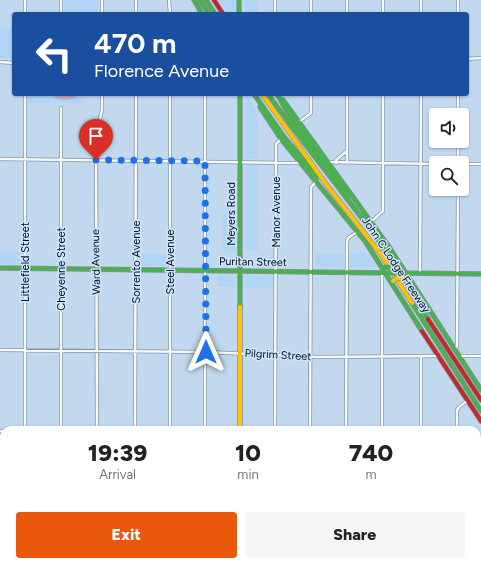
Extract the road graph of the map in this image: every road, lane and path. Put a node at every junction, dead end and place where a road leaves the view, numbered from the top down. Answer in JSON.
{"nodes":[{"id":1,"x":25,"y":0,"type":"edge"},
{"id":2,"x":61,"y":0,"type":"edge"},
{"id":3,"x":102,"y":0,"type":"edge"},
{"id":4,"x":136,"y":0,"type":"edge"},
{"id":5,"x":169,"y":0,"type":"edge"},
{"id":6,"x":194,"y":0,"type":"edge"},
{"id":7,"x":200,"y":0,"type":"edge"},
{"id":8,"x":206,"y":0,"type":"edge"},
{"id":9,"x":214,"y":0,"type":"edge"},
{"id":10,"x":239,"y":0,"type":"edge"},
{"id":11,"x":276,"y":0,"type":"edge"},
{"id":12,"x":310,"y":0,"type":"edge"},
{"id":13,"x":347,"y":0,"type":"edge"},
{"id":14,"x":383,"y":0,"type":"edge"},
{"id":15,"x":421,"y":0,"type":"edge"},
{"id":16,"x":458,"y":0,"type":"edge"},
{"id":17,"x":25,"y":12,"type":"edge"},
{"id":18,"x":61,"y":12,"type":"edge"},
{"id":19,"x":102,"y":12,"type":"edge"},
{"id":20,"x":136,"y":12,"type":"edge"},
{"id":21,"x":170,"y":12,"type":"edge"},
{"id":22,"x":201,"y":12,"type":"edge"},
{"id":23,"x":208,"y":12,"type":"edge"},
{"id":24,"x":214,"y":12,"type":"edge"},
{"id":25,"x":222,"y":12,"type":"edge"},
{"id":26,"x":239,"y":12,"type":"edge"},
{"id":27,"x":276,"y":12,"type":"edge"},
{"id":28,"x":310,"y":12,"type":"edge"},
{"id":29,"x":347,"y":12,"type":"edge"},
{"id":30,"x":383,"y":12,"type":"edge"},
{"id":31,"x":421,"y":12,"type":"edge"},
{"id":32,"x":458,"y":12,"type":"edge"},
{"id":33,"x":469,"y":58,"type":"edge"},
{"id":34,"x":481,"y":58,"type":"edge"},
{"id":35,"x":0,"y":62,"type":"edge"},
{"id":36,"x":12,"y":63,"type":"edge"},
{"id":37,"x":25,"y":96,"type":"edge"},
{"id":38,"x":102,"y":96,"type":"edge"},
{"id":39,"x":136,"y":96,"type":"edge"},
{"id":40,"x":170,"y":96,"type":"edge"},
{"id":41,"x":205,"y":96,"type":"edge"},
{"id":42,"x":240,"y":96,"type":"edge"},
{"id":43,"x":254,"y":96,"type":"edge"},
{"id":44,"x":254,"y":96,"type":"edge"},
{"id":45,"x":263,"y":96,"type":"edge"},
{"id":46,"x":269,"y":96,"type":"edge"},
{"id":47,"x":279,"y":96,"type":"edge"},
{"id":48,"x":280,"y":96,"type":"edge"},
{"id":49,"x":311,"y":96,"type":"edge"},
{"id":50,"x":347,"y":96,"type":"edge"},
{"id":51,"x":383,"y":96,"type":"edge"},
{"id":52,"x":420,"y":96,"type":"edge"},
{"id":53,"x":458,"y":96,"type":"edge"},
{"id":54,"x":61,"y":108,"type":"dead end"},
{"id":55,"x":458,"y":108,"type":"edge"},
{"id":56,"x":299,"y":122,"type":"junction"},
{"id":57,"x":281,"y":139,"type":"junction"},
{"id":58,"x":348,"y":150,"type":"junction"},
{"id":59,"x":0,"y":159,"type":"edge"},
{"id":60,"x":25,"y":159,"type":"junction"},
{"id":61,"x":61,"y":159,"type":"junction"},
{"id":62,"x":96,"y":160,"type":"junction"},
{"id":63,"x":135,"y":160,"type":"junction"},
{"id":64,"x":170,"y":161,"type":"junction"},
{"id":65,"x":205,"y":161,"type":"junction"},
{"id":66,"x":240,"y":161,"type":"junction"},
{"id":67,"x":277,"y":162,"type":"junction"},
{"id":68,"x":328,"y":162,"type":"junction"},
{"id":69,"x":300,"y":163,"type":"junction"},
{"id":70,"x":336,"y":163,"type":"junction"},
{"id":71,"x":347,"y":163,"type":"junction"},
{"id":72,"x":383,"y":164,"type":"junction"},
{"id":73,"x":420,"y":164,"type":"junction"},
{"id":74,"x":429,"y":164,"type":"edge"},
{"id":75,"x":469,"y":164,"type":"edge"},
{"id":76,"x":481,"y":164,"type":"edge"},
{"id":77,"x":316,"y":182,"type":"junction"},
{"id":78,"x":326,"y":184,"type":"junction"},
{"id":79,"x":458,"y":196,"type":"edge"},
{"id":80,"x":358,"y":212,"type":"junction"},
{"id":81,"x":371,"y":222,"type":"junction"},
{"id":82,"x":357,"y":232,"type":"junction"},
{"id":83,"x":376,"y":258,"type":"junction"},
{"id":84,"x":399,"y":263,"type":"junction"},
{"id":85,"x":0,"y":268,"type":"edge"},
{"id":86,"x":25,"y":269,"type":"junction"},
{"id":87,"x":61,"y":269,"type":"junction"},
{"id":88,"x":96,"y":270,"type":"junction"},
{"id":89,"x":136,"y":270,"type":"junction"},
{"id":90,"x":170,"y":270,"type":"junction"},
{"id":91,"x":205,"y":271,"type":"junction"},
{"id":92,"x":241,"y":271,"type":"junction"},
{"id":93,"x":276,"y":271,"type":"junction"},
{"id":94,"x":311,"y":272,"type":"junction"},
{"id":95,"x":346,"y":272,"type":"junction"},
{"id":96,"x":385,"y":273,"type":"junction"},
{"id":97,"x":420,"y":273,"type":"junction"},
{"id":98,"x":458,"y":273,"type":"junction"},
{"id":99,"x":481,"y":274,"type":"edge"},
{"id":100,"x":407,"y":276,"type":"junction"},
{"id":101,"x":393,"y":283,"type":"junction"},
{"id":102,"x":453,"y":349,"type":"junction"},
{"id":103,"x":0,"y":350,"type":"edge"},
{"id":104,"x":25,"y":350,"type":"junction"},
{"id":105,"x":61,"y":350,"type":"junction"},
{"id":106,"x":96,"y":351,"type":"junction"},
{"id":107,"x":135,"y":351,"type":"junction"},
{"id":108,"x":170,"y":352,"type":"junction"},
{"id":109,"x":206,"y":352,"type":"junction"},
{"id":110,"x":240,"y":353,"type":"junction"},
{"id":111,"x":276,"y":355,"type":"junction"},
{"id":112,"x":311,"y":356,"type":"junction"},
{"id":113,"x":346,"y":356,"type":"junction"},
{"id":114,"x":382,"y":356,"type":"junction"},
{"id":115,"x":421,"y":356,"type":"junction"},
{"id":116,"x":437,"y":356,"type":"junction"},
{"id":117,"x":458,"y":356,"type":"junction"},
{"id":118,"x":481,"y":356,"type":"edge"},
{"id":119,"x":481,"y":390,"type":"edge"},
{"id":120,"x":481,"y":400,"type":"edge"},
{"id":121,"x":467,"y":401,"type":"junction"},
{"id":122,"x":481,"y":411,"type":"edge"},
{"id":123,"x":481,"y":422,"type":"edge"},
{"id":124,"x":25,"y":426,"type":"edge"},
{"id":125,"x":61,"y":426,"type":"edge"},
{"id":126,"x":97,"y":426,"type":"edge"},
{"id":127,"x":135,"y":426,"type":"edge"},
{"id":128,"x":170,"y":426,"type":"edge"},
{"id":129,"x":205,"y":426,"type":"edge"},
{"id":130,"x":240,"y":426,"type":"edge"},
{"id":131,"x":275,"y":426,"type":"edge"},
{"id":132,"x":310,"y":426,"type":"edge"},
{"id":133,"x":346,"y":426,"type":"edge"},
{"id":134,"x":382,"y":426,"type":"edge"},
{"id":135,"x":421,"y":426,"type":"edge"},
{"id":136,"x":457,"y":426,"type":"edge"}],
"edges":[{"from":1,"to":17,"type":"street"},
{"from":2,"to":18,"type":"street"},
{"from":3,"to":19,"type":"street"},
{"from":4,"to":20,"type":"street"},
{"from":5,"to":21,"type":"street"},
{"from":6,"to":22,"type":"main road"},
{"from":7,"to":23,"type":"main road"},
{"from":8,"to":24,"type":"main road"},
{"from":9,"to":25,"type":"main road"},
{"from":10,"to":26,"type":"main road"},
{"from":11,"to":27,"type":"street"},
{"from":12,"to":28,"type":"street"},
{"from":13,"to":29,"type":"street"},
{"from":14,"to":30,"type":"street"},
{"from":15,"to":31,"type":"street"},
{"from":16,"to":32,"type":"street"},
{"from":33,"to":34,"type":"street"},
{"from":35,"to":36,"type":"street"},
{"from":37,"to":60,"type":"street","name":"Littlefield Street"},
{"from":38,"to":62,"type":"street","name":"Ward Avenue"},
{"from":39,"to":63,"type":"street","name":"Sorrento Avenue"},
{"from":40,"to":64,"type":"street","name":"Steel Avenue"},
{"from":41,"to":65,"type":"street"},
{"from":42,"to":66,"type":"main road","name":"Meyers Road"},
{"from":43,"to":57,"type":"main road"},
{"from":44,"to":78,"type":"main road"},
{"from":45,"to":78,"type":"main road","name":"John C Lodge Freeway"},
{"from":46,"to":80,"type":"main road","name":"John C Lodge Freeway"},
{"from":47,"to":80,"type":"main road"},
{"from":48,"to":56,"type":"main road"},
{"from":49,"to":56,"type":"street"},
{"from":50,"to":58,"type":"street"},
{"from":51,"to":72,"type":"street"},
{"from":52,"to":73,"type":"street"},
{"from":53,"to":55,"type":"street"},
{"from":54,"to":61,"type":"street","name":"Cheyenne Street"},
{"from":56,"to":68,"type":"main road"},
{"from":57,"to":67,"type":"street","name":"Manor Avenue"},
{"from":57,"to":69,"type":"main road"},
{"from":58,"to":70,"type":"street"},
{"from":58,"to":71,"type":"street"},
{"from":59,"to":60,"type":"street"},
{"from":60,"to":61,"type":"street"},
{"from":60,"to":86,"type":"street","name":"Littlefield Street"},
{"from":61,"to":62,"type":"street"},
{"from":61,"to":87,"type":"street","name":"Cheyenne Street"},
{"from":62,"to":63,"type":"street"},
{"from":62,"to":88,"type":"street","name":"Ward Avenue"},
{"from":63,"to":64,"type":"street"},
{"from":63,"to":89,"type":"street","name":"Sorrento Avenue"},
{"from":64,"to":65,"type":"street"},
{"from":64,"to":90,"type":"street","name":"Steel Avenue"},
{"from":65,"to":66,"type":"street"},
{"from":65,"to":91,"type":"street"},
{"from":66,"to":67,"type":"street"},
{"from":66,"to":92,"type":"main road","name":"Meyers Road"},
{"from":67,"to":69,"type":"street"},
{"from":67,"to":93,"type":"street","name":"Manor Avenue"},
{"from":68,"to":70,"type":"street"},
{"from":68,"to":81,"type":"main road"},
{"from":69,"to":77,"type":"main road"},
{"from":70,"to":71,"type":"street"},
{"from":71,"to":72,"type":"street"},
{"from":72,"to":73,"type":"street"},
{"from":72,"to":81,"type":"street"},
{"from":73,"to":74,"type":"street"},
{"from":73,"to":97,"type":"street"},
{"from":75,"to":76,"type":"street"},
{"from":77,"to":82,"type":"main road"},
{"from":77,"to":94,"type":"street"},
{"from":78,"to":122,"type":"main road","name":"John C Lodge Freeway"},
{"from":79,"to":98,"type":"street"},
{"from":80,"to":120,"type":"main road","name":"John C Lodge Freeway"},
{"from":81,"to":84,"type":"main road"},
{"from":82,"to":83,"type":"main road"},
{"from":82,"to":95,"type":"street"},
{"from":83,"to":84,"type":"main road","bridge":true},
{"from":83,"to":96,"type":"main road"},
{"from":84,"to":100,"type":"main road"},
{"from":85,"to":86,"type":"main road","name":"Puritan Street"},
{"from":86,"to":87,"type":"main road","name":"Puritan Street"},
{"from":86,"to":104,"type":"street","name":"Littlefield Street"},
{"from":87,"to":88,"type":"main road","name":"Puritan Street"},
{"from":87,"to":105,"type":"street","name":"Cheyenne Street"},
{"from":88,"to":89,"type":"main road","name":"Puritan Street"},
{"from":88,"to":106,"type":"street","name":"Ward Avenue"},
{"from":89,"to":90,"type":"main road","name":"Puritan Street"},
{"from":89,"to":107,"type":"street","name":"Sorrento Avenue"},
{"from":90,"to":91,"type":"main road","name":"Puritan Street"},
{"from":90,"to":108,"type":"street","name":"Steel Avenue"},
{"from":91,"to":92,"type":"main road","name":"Puritan Street"},
{"from":91,"to":109,"type":"street"},
{"from":92,"to":93,"type":"main road","name":"Puritan Street"},
{"from":92,"to":110,"type":"main road","name":"Meyers Road"},
{"from":93,"to":94,"type":"main road","name":"Puritan Street"},
{"from":93,"to":111,"type":"street","name":"Manor Avenue"},
{"from":94,"to":95,"type":"main road","name":"Puritan Street"},
{"from":94,"to":112,"type":"street"},
{"from":95,"to":96,"type":"main road","name":"Puritan Street"},
{"from":95,"to":113,"type":"street"},
{"from":96,"to":100,"type":"main road","name":"Puritan Street","bridge":true},
{"from":96,"to":101,"type":"main road"},
{"from":96,"to":114,"type":"street"},
{"from":97,"to":98,"type":"main road","name":"Puritan Street"},
{"from":97,"to":100,"type":"main road","name":"Puritan Street"},
{"from":98,"to":99,"type":"main road","name":"Puritan Street"},
{"from":98,"to":102,"type":"street"},
{"from":100,"to":101,"type":"main road","bridge":true},
{"from":100,"to":102,"type":"main road"},
{"from":101,"to":116,"type":"main road"},
{"from":102,"to":117,"type":"main road"},
{"from":103,"to":104,"type":"street","name":"Pilgrim Street"},
{"from":104,"to":105,"type":"street","name":"Pilgrim Street"},
{"from":104,"to":124,"type":"street","name":"Littlefield Street"},
{"from":105,"to":106,"type":"street","name":"Pilgrim Street"},
{"from":105,"to":125,"type":"street","name":"Cheyenne Street"},
{"from":106,"to":107,"type":"street","name":"Pilgrim Street"},
{"from":106,"to":126,"type":"street","name":"Ward Avenue"},
{"from":107,"to":108,"type":"street","name":"Pilgrim Street"},
{"from":107,"to":127,"type":"street","name":"Sorrento Avenue"},
{"from":108,"to":109,"type":"street","name":"Pilgrim Street"},
{"from":108,"to":128,"type":"street","name":"Steel Avenue"},
{"from":109,"to":110,"type":"street","name":"Pilgrim Street"},
{"from":109,"to":129,"type":"street"},
{"from":110,"to":111,"type":"street","name":"Pilgrim Street"},
{"from":110,"to":130,"type":"main road","name":"Meyers Road"},
{"from":111,"to":112,"type":"street","name":"Pilgrim Street"},
{"from":111,"to":131,"type":"street","name":"Manor Avenue"},
{"from":112,"to":113,"type":"street","name":"Pilgrim Street"},
{"from":112,"to":132,"type":"street"},
{"from":113,"to":114,"type":"street","name":"Pilgrim Street"},
{"from":113,"to":133,"type":"street"},
{"from":114,"to":115,"type":"street","name":"Pilgrim Street"},
{"from":114,"to":134,"type":"street"},
{"from":115,"to":116,"type":"street","name":"Pilgrim Street"},
{"from":115,"to":135,"type":"street"},
{"from":116,"to":121,"type":"main road"},
{"from":117,"to":118,"type":"street"},
{"from":117,"to":119,"type":"main road"},
{"from":121,"to":123,"type":"main road"},
{"from":121,"to":136,"type":"street"}]}
